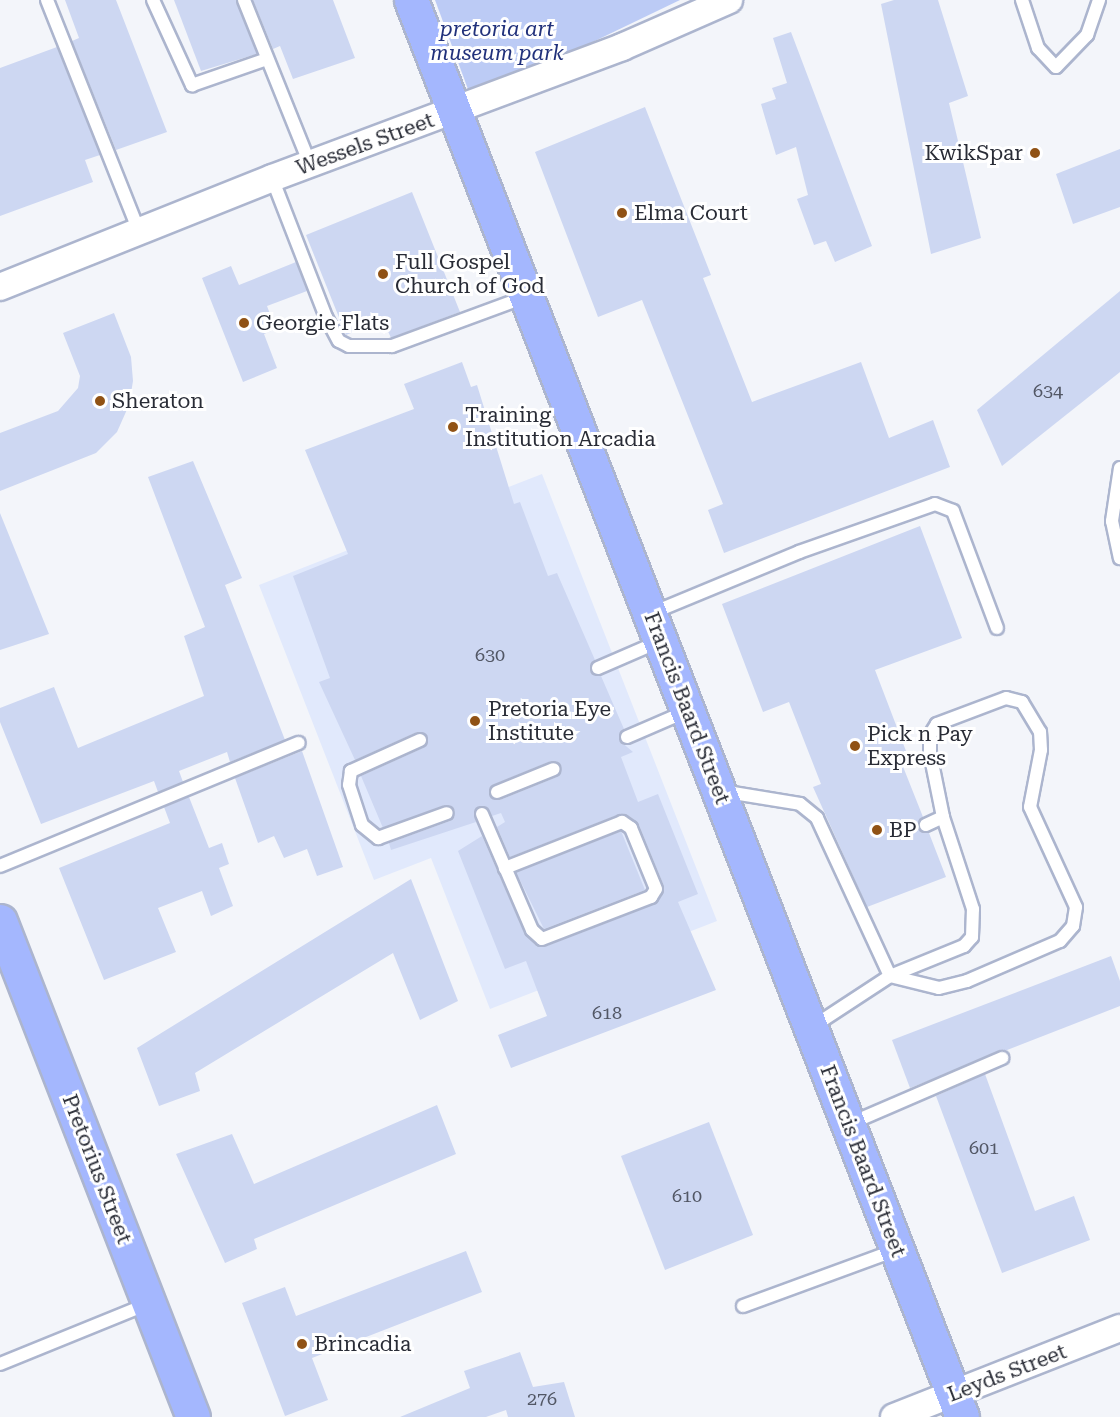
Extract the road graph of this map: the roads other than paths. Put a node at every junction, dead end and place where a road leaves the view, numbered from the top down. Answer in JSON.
{"nodes":[{"id":1,"x":47,"y":0,"type":"edge"},
{"id":2,"x":153,"y":0,"type":"edge"},
{"id":3,"x":244,"y":0,"type":"edge"},
{"id":4,"x":411,"y":0,"type":"edge"},
{"id":5,"x":729,"y":0,"type":"edge"},
{"id":6,"x":1022,"y":0,"type":"edge"},
{"id":7,"x":1099,"y":0,"type":"edge"},
{"id":8,"x":267,"y":59,"type":"junction"},
{"id":9,"x":453,"y":111,"type":"junction"},
{"id":10,"x":310,"y":164,"type":"junction"},
{"id":11,"x":272,"y":177,"type":"junction"},
{"id":12,"x":139,"y":231,"type":"junction"},
{"id":13,"x":0,"y":287,"type":"edge"},
{"id":14,"x":526,"y":296,"type":"junction"},
{"id":15,"x":1120,"y":468,"type":"edge"},
{"id":16,"x":1120,"y":558,"type":"edge"},
{"id":17,"x":656,"y":627,"type":"junction"},
{"id":18,"x":997,"y":628,"type":"dead end"},
{"id":19,"x":598,"y":668,"type":"dead end"},
{"id":20,"x":688,"y":711,"type":"junction"},
{"id":21,"x":627,"y":737,"type":"dead end"},
{"id":22,"x":420,"y":740,"type":"dead end"},
{"id":23,"x":299,"y":743,"type":"dead end"},
{"id":24,"x":554,"y":769,"type":"dead end"},
{"id":25,"x":719,"y":791,"type":"junction"},
{"id":26,"x":497,"y":792,"type":"dead end"},
{"id":27,"x":447,"y":813,"type":"dead end"},
{"id":28,"x":482,"y":814,"type":"dead end"},
{"id":29,"x":943,"y":817,"type":"junction"},
{"id":30,"x":926,"y":825,"type":"dead end"},
{"id":31,"x":0,"y":866,"type":"edge"},
{"id":32,"x":506,"y":868,"type":"junction"},
{"id":33,"x":0,"y":921,"type":"edge"},
{"id":34,"x":890,"y":976,"type":"junction"},
{"id":35,"x":811,"y":1028,"type":"junction"},
{"id":36,"x":1002,"y":1058,"type":"dead end"},
{"id":37,"x":848,"y":1124,"type":"junction"},
{"id":38,"x":897,"y":1250,"type":"junction"},
{"id":39,"x":149,"y":1304,"type":"junction"},
{"id":40,"x":743,"y":1306,"type":"dead end"},
{"id":41,"x":1120,"y":1328,"type":"edge"},
{"id":42,"x":0,"y":1364,"type":"edge"},
{"id":43,"x":957,"y":1406,"type":"edge"},
{"id":44,"x":193,"y":1417,"type":"edge"},
{"id":45,"x":894,"y":1417,"type":"edge"}],
"edges":[{"from":1,"to":12,"type":"lane"},
{"from":2,"to":8,"type":"lane"},
{"from":3,"to":8,"type":"lane"},
{"from":4,"to":9,"type":"main road","name":"Francis Baard Street"},
{"from":5,"to":9,"type":"street","name":"Wessels Street"},
{"from":6,"to":7,"type":"lane"},
{"from":8,"to":10,"type":"lane"},
{"from":9,"to":10,"type":"street","name":"Wessels Street"},
{"from":9,"to":14,"type":"main road","name":"Francis Baard Street"},
{"from":10,"to":11,"type":"street","name":"Wessels Street"},
{"from":11,"to":12,"type":"street","name":"Wessels Street"},
{"from":11,"to":14,"type":"lane"},
{"from":12,"to":13,"type":"street","name":"Wessels Street"},
{"from":14,"to":17,"type":"main road","name":"Francis Baard Street"},
{"from":15,"to":16,"type":"lane"},
{"from":17,"to":18,"type":"lane"},
{"from":17,"to":19,"type":"lane"},
{"from":17,"to":20,"type":"main road","name":"Francis Baard Street"},
{"from":20,"to":21,"type":"lane"},
{"from":20,"to":25,"type":"main road","name":"Francis Baard Street"},
{"from":22,"to":27,"type":"lane"},
{"from":23,"to":31,"type":"lane"},
{"from":24,"to":26,"type":"lane"},
{"from":25,"to":34,"type":"lane"},
{"from":25,"to":35,"type":"main road","name":"Francis Baard Street"},
{"from":28,"to":32,"type":"lane"},
{"from":29,"to":30,"type":"lane"},
{"from":29,"to":34,"type":"lane"},
{"from":29,"to":34,"type":"lane"},
{"from":32,"to":32,"type":"lane"},
{"from":33,"to":39,"type":"main road","name":"Pretorius Street"},
{"from":34,"to":35,"type":"lane"},
{"from":35,"to":37,"type":"main road","name":"Francis Baard Street"},
{"from":36,"to":37,"type":"lane"},
{"from":37,"to":38,"type":"main road","name":"Francis Baard Street"},
{"from":38,"to":40,"type":"lane"},
{"from":38,"to":43,"type":"main road","name":"Francis Baard Street"},
{"from":39,"to":42,"type":"lane"},
{"from":39,"to":44,"type":"main road","name":"Pretorius Street"},
{"from":41,"to":43,"type":"street","name":"Leyds Street"},
{"from":43,"to":45,"type":"street","name":"Leyds Street"}]}
